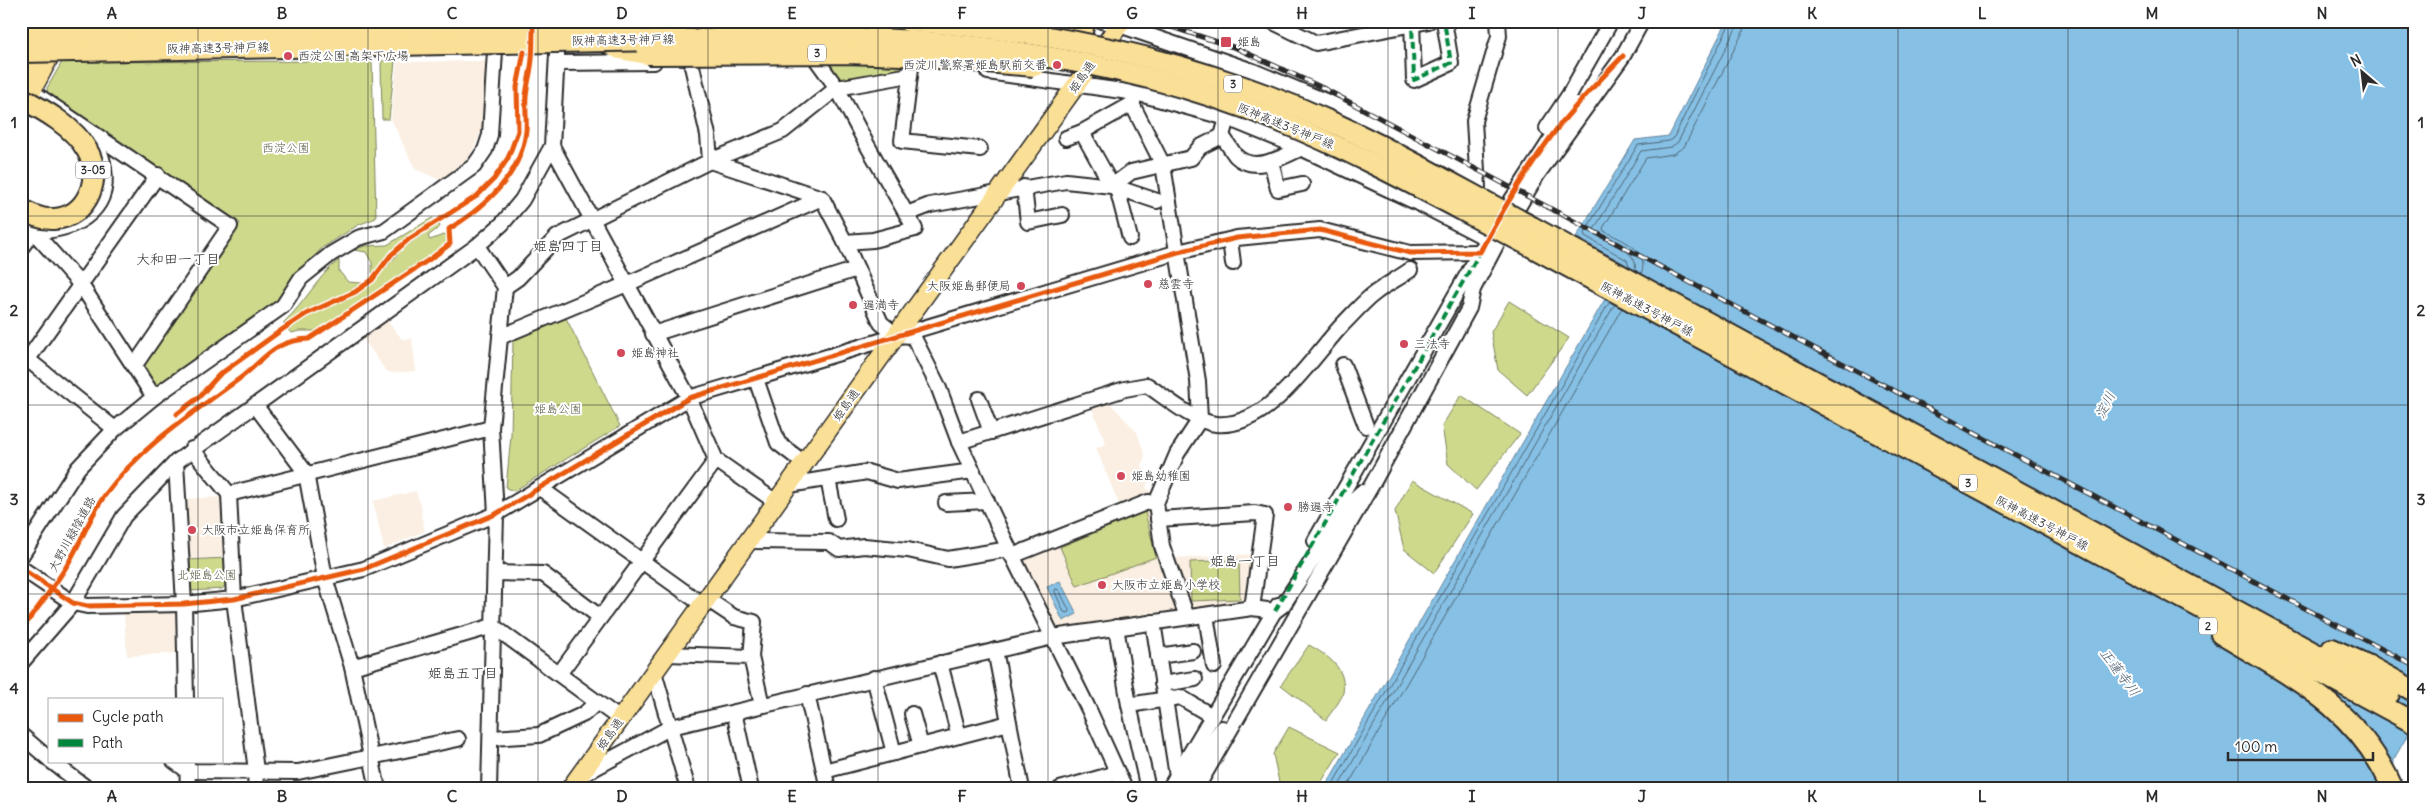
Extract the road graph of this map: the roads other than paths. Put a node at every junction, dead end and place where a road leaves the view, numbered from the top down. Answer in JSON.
{"nodes":[{"id":1,"x":54,"y":21,"type":"edge"},
{"id":2,"x":68,"y":21,"type":"edge"},
{"id":3,"x":497,"y":21,"type":"edge"},
{"id":4,"x":560,"y":21,"type":"edge"},
{"id":5,"x":573,"y":21,"type":"edge"},
{"id":6,"x":641,"y":21,"type":"edge"},
{"id":7,"x":908,"y":21,"type":"edge"},
{"id":8,"x":917,"y":21,"type":"edge"},
{"id":9,"x":1042,"y":21,"type":"edge"},
{"id":10,"x":1101,"y":21,"type":"edge"},
{"id":11,"x":1270,"y":21,"type":"edge"},
{"id":12,"x":1429,"y":21,"type":"edge"},
{"id":13,"x":1444,"y":21,"type":"edge"},
{"id":14,"x":1498,"y":21,"type":"edge"},
{"id":15,"x":1611,"y":21,"type":"edge"},
{"id":16,"x":1642,"y":21,"type":"edge"},
{"id":17,"x":1412,"y":22,"type":"edge"},
{"id":18,"x":1120,"y":23,"type":"edge"},
{"id":19,"x":1293,"y":26,"type":"edge"},
{"id":20,"x":1355,"y":28,"type":"edge"},
{"id":21,"x":21,"y":34,"type":"edge"},
{"id":22,"x":21,"y":52,"type":"edge"},
{"id":23,"x":1623,"y":56,"type":"junction"},
{"id":24,"x":816,"y":59,"type":"junction"},
{"id":25,"x":1225,"y":61,"type":"junction"},
{"id":26,"x":691,"y":62,"type":"junction"},
{"id":27,"x":557,"y":63,"type":"junction"},
{"id":28,"x":910,"y":70,"type":"junction"},
{"id":29,"x":1077,"y":84,"type":"junction"},
{"id":30,"x":1179,"y":86,"type":"junction"},
{"id":31,"x":837,"y":88,"type":"junction"},
{"id":32,"x":25,"y":91,"type":"edge"},
{"id":33,"x":1134,"y":99,"type":"junction"},
{"id":34,"x":21,"y":111,"type":"edge"},
{"id":35,"x":1227,"y":118,"type":"junction"},
{"id":36,"x":1362,"y":118,"type":"junction"},
{"id":37,"x":1338,"y":125,"type":"junction"},
{"id":38,"x":1082,"y":132,"type":"junction"},
{"id":39,"x":94,"y":135,"type":"junction"},
{"id":40,"x":1222,"y":136,"type":"junction"},
{"id":41,"x":1066,"y":138,"type":"dead end"},
{"id":42,"x":1537,"y":144,"type":"dead end"},
{"id":43,"x":552,"y":146,"type":"junction"},
{"id":44,"x":1301,"y":148,"type":"junction"},
{"id":45,"x":980,"y":149,"type":"dead end"},
{"id":46,"x":710,"y":161,"type":"junction"},
{"id":47,"x":1271,"y":161,"type":"junction"},
{"id":48,"x":1163,"y":165,"type":"junction"},
{"id":49,"x":158,"y":175,"type":"junction"},
{"id":50,"x":1477,"y":180,"type":"junction"},
{"id":51,"x":1302,"y":184,"type":"dead end"},
{"id":52,"x":1114,"y":187,"type":"junction"},
{"id":53,"x":1024,"y":188,"type":"junction"},
{"id":54,"x":999,"y":191,"type":"junction"},
{"id":55,"x":822,"y":198,"type":"junction"},
{"id":56,"x":1158,"y":201,"type":"dead end"},
{"id":57,"x":21,"y":209,"type":"edge"},
{"id":58,"x":907,"y":214,"type":"junction"},
{"id":59,"x":1062,"y":215,"type":"dead end"},
{"id":60,"x":592,"y":221,"type":"junction"},
{"id":61,"x":21,"y":223,"type":"edge"},
{"id":62,"x":33,"y":231,"type":"junction"},
{"id":63,"x":1130,"y":238,"type":"dead end"},
{"id":64,"x":1488,"y":239,"type":"junction"},
{"id":65,"x":1230,"y":240,"type":"junction"},
{"id":66,"x":845,"y":242,"type":"junction"},
{"id":67,"x":477,"y":246,"type":"junction"},
{"id":68,"x":21,"y":248,"type":"edge"},
{"id":69,"x":1178,"y":252,"type":"junction"},
{"id":70,"x":1480,"y":252,"type":"junction"},
{"id":71,"x":1233,"y":263,"type":"dead end"},
{"id":72,"x":856,"y":269,"type":"junction"},
{"id":73,"x":1410,"y":270,"type":"dead end"},
{"id":74,"x":627,"y":284,"type":"junction"},
{"id":75,"x":81,"y":285,"type":"junction"},
{"id":76,"x":505,"y":287,"type":"junction"},
{"id":77,"x":654,"y":334,"type":"junction"},
{"id":78,"x":896,"y":335,"type":"junction"},
{"id":79,"x":500,"y":337,"type":"junction"},
{"id":80,"x":25,"y":357,"type":"edge"},
{"id":81,"x":135,"y":365,"type":"junction"},
{"id":82,"x":1343,"y":365,"type":"dead end"},
{"id":83,"x":756,"y":379,"type":"junction"},
{"id":84,"x":154,"y":397,"type":"junction"},
{"id":85,"x":689,"y":398,"type":"junction"},
{"id":86,"x":979,"y":399,"type":"dead end"},
{"id":87,"x":255,"y":405,"type":"junction"},
{"id":88,"x":1200,"y":419,"type":"junction"},
{"id":89,"x":1366,"y":426,"type":"dead end"},
{"id":90,"x":491,"y":428,"type":"junction"},
{"id":91,"x":115,"y":429,"type":"junction"},
{"id":92,"x":992,"y":432,"type":"junction"},
{"id":93,"x":959,"y":442,"type":"junction"},
{"id":94,"x":192,"y":449,"type":"junction"},
{"id":95,"x":716,"y":460,"type":"junction"},
{"id":96,"x":176,"y":462,"type":"junction"},
{"id":97,"x":804,"y":463,"type":"junction"},
{"id":98,"x":973,"y":472,"type":"junction"},
{"id":99,"x":306,"y":473,"type":"junction"},
{"id":100,"x":828,"y":478,"type":"junction"},
{"id":101,"x":1374,"y":481,"type":"junction"},
{"id":102,"x":789,"y":484,"type":"junction"},
{"id":103,"x":540,"y":488,"type":"junction"},
{"id":104,"x":229,"y":494,"type":"junction"},
{"id":105,"x":987,"y":501,"type":"junction"},
{"id":106,"x":776,"y":502,"type":"junction"},
{"id":107,"x":1156,"y":502,"type":"junction"},
{"id":108,"x":946,"y":503,"type":"dead end"},
{"id":109,"x":496,"y":514,"type":"junction"},
{"id":110,"x":836,"y":519,"type":"dead end"},
{"id":111,"x":1158,"y":520,"type":"junction"},
{"id":112,"x":749,"y":541,"type":"junction"},
{"id":113,"x":2092,"y":550,"type":"junction"},
{"id":114,"x":1011,"y":552,"type":"junction"},
{"id":115,"x":21,"y":556,"type":"edge"},
{"id":116,"x":641,"y":560,"type":"junction"},
{"id":117,"x":21,"y":568,"type":"edge"},
{"id":118,"x":495,"y":573,"type":"junction"},
{"id":119,"x":325,"y":578,"type":"junction"},
{"id":120,"x":234,"y":600,"type":"junction"},
{"id":121,"x":705,"y":602,"type":"junction"},
{"id":122,"x":73,"y":603,"type":"junction"},
{"id":123,"x":184,"y":604,"type":"junction"},
{"id":124,"x":1252,"y":608,"type":"junction"},
{"id":125,"x":1274,"y":611,"type":"junction"},
{"id":126,"x":1206,"y":615,"type":"junction"},
{"id":127,"x":1187,"y":616,"type":"junction"},
{"id":128,"x":600,"y":617,"type":"junction"},
{"id":129,"x":1153,"y":622,"type":"junction"},
{"id":130,"x":493,"y":626,"type":"junction"},
{"id":131,"x":1116,"y":627,"type":"junction"},
{"id":132,"x":1052,"y":637,"type":"junction"},
{"id":133,"x":995,"y":650,"type":"junction"},
{"id":134,"x":1193,"y":651,"type":"dead end"},
{"id":135,"x":668,"y":654,"type":"junction"},
{"id":136,"x":1158,"y":656,"type":"junction"},
{"id":137,"x":750,"y":657,"type":"junction"},
{"id":138,"x":940,"y":662,"type":"junction"},
{"id":139,"x":21,"y":663,"type":"edge"},
{"id":140,"x":1214,"y":666,"type":"dead end"},
{"id":141,"x":352,"y":667,"type":"junction"},
{"id":142,"x":654,"y":672,"type":"junction"},
{"id":143,"x":559,"y":674,"type":"junction"},
{"id":144,"x":874,"y":678,"type":"junction"},
{"id":145,"x":1195,"y":679,"type":"dead end"},
{"id":146,"x":1162,"y":684,"type":"junction"},
{"id":147,"x":806,"y":694,"type":"junction"},
{"id":148,"x":186,"y":698,"type":"edge"},
{"id":149,"x":1164,"y":699,"type":"junction"},
{"id":150,"x":597,"y":702,"type":"junction"},
{"id":151,"x":1129,"y":704,"type":"junction"},
{"id":152,"x":2409,"y":704,"type":"edge"},
{"id":153,"x":762,"y":705,"type":"junction"},
{"id":154,"x":1243,"y":709,"type":"junction"},
{"id":155,"x":734,"y":712,"type":"junction"},
{"id":156,"x":912,"y":714,"type":"dead end"},
{"id":157,"x":1212,"y":716,"type":"junction"},
{"id":158,"x":620,"y":719,"type":"junction"},
{"id":159,"x":1008,"y":723,"type":"junction"},
{"id":160,"x":2414,"y":724,"type":"edge"},
{"id":161,"x":671,"y":727,"type":"junction"},
{"id":162,"x":21,"y":736,"type":"edge"},
{"id":163,"x":959,"y":736,"type":"junction"},
{"id":164,"x":491,"y":738,"type":"junction"},
{"id":165,"x":458,"y":739,"type":"dead end"},
{"id":166,"x":921,"y":746,"type":"junction"},
{"id":167,"x":894,"y":753,"type":"junction"},
{"id":168,"x":372,"y":756,"type":"junction"},
{"id":169,"x":48,"y":758,"type":"edge"},
{"id":170,"x":53,"y":762,"type":"edge"},
{"id":171,"x":188,"y":766,"type":"edge"},
{"id":172,"x":256,"y":771,"type":"junction"},
{"id":173,"x":824,"y":771,"type":"junction"},
{"id":174,"x":1117,"y":773,"type":"junction"},
{"id":175,"x":575,"y":782,"type":"edge"},
{"id":176,"x":1178,"y":782,"type":"edge"},
{"id":177,"x":1124,"y":788,"type":"edge"},
{"id":178,"x":88,"y":789,"type":"edge"},
{"id":179,"x":188,"y":789,"type":"edge"},
{"id":180,"x":254,"y":789,"type":"edge"},
{"id":181,"x":378,"y":789,"type":"edge"},
{"id":182,"x":489,"y":789,"type":"edge"},
{"id":183,"x":688,"y":789,"type":"edge"},
{"id":184,"x":751,"y":789,"type":"edge"},
{"id":185,"x":828,"y":789,"type":"edge"},
{"id":186,"x":1022,"y":789,"type":"edge"},
{"id":187,"x":1060,"y":789,"type":"edge"},
{"id":188,"x":1148,"y":789,"type":"edge"},
{"id":189,"x":1169,"y":789,"type":"edge"},
{"id":190,"x":1196,"y":789,"type":"edge"},
{"id":191,"x":2393,"y":789,"type":"edge"}],
"edges":[{"from":1,"to":32,"type":"main road"},
{"from":2,"to":32,"type":"main road"},
{"from":3,"to":84,"type":"street"},
{"from":4,"to":27,"type":"street"},
{"from":5,"to":30,"type":"highway","number":"3","bridge":true},
{"from":6,"to":21,"type":"highway","name":"阪神高速3号神戸線","bridge":true},
{"from":7,"to":37,"type":"highway","name":"阪神高速3号神戸線","number":"3","bridge":true},
{"from":8,"to":28,"type":"street"},
{"from":9,"to":37,"type":"highway","number":"3","bridge":true},
{"from":10,"to":18,"type":"street"},
{"from":11,"to":19,"type":"street"},
{"from":12,"to":17,"type":"street"},
{"from":13,"to":17,"type":"street"},
{"from":14,"to":50,"type":"street"},
{"from":15,"to":42,"type":"street"},
{"from":16,"to":23,"type":"street"},
{"from":17,"to":20,"type":"street"},
{"from":18,"to":25,"type":"street"},
{"from":18,"to":29,"type":"main road","name":"姫島通"},
{"from":19,"to":20,"type":"street"},
{"from":22,"to":30,"type":"highway","name":"阪神高速3号神戸線","number":"3","bridge":true},
{"from":23,"to":64,"type":"street"},
{"from":23,"to":101,"type":"street"},
{"from":24,"to":26,"type":"street"},
{"from":24,"to":28,"type":"street"},
{"from":24,"to":31,"type":"street"},
{"from":25,"to":35,"type":"street"},
{"from":25,"to":36,"type":"street"},
{"from":26,"to":27,"type":"street"},
{"from":26,"to":46,"type":"street"},
{"from":27,"to":43,"type":"street"},
{"from":28,"to":29,"type":"street"},
{"from":28,"to":31,"type":"street"},
{"from":28,"to":45,"type":"street"},
{"from":29,"to":33,"type":"street"},
{"from":29,"to":54,"type":"main road","name":"姫島通"},
{"from":30,"to":113,"type":"highway","name":"阪神高速3号神戸線","number":"3","bridge":true},
{"from":31,"to":46,"type":"street"},
{"from":31,"to":58,"type":"street"},
{"from":32,"to":34,"type":"main road"},
{"from":32,"to":39,"type":"street"},
{"from":32,"to":57,"type":"highway","number":"3-05","bridge":true},
{"from":33,"to":35,"type":"street"},
{"from":33,"to":38,"type":"street"},
{"from":33,"to":48,"type":"street"},
{"from":35,"to":40,"type":"street"},
{"from":35,"to":44,"type":"street"},
{"from":36,"to":44,"type":"street"},
{"from":36,"to":50,"type":"street"},
{"from":37,"to":152,"type":"highway","name":"阪神高速3号神戸線","number":"3","bridge":true},
{"from":38,"to":41,"type":"street"},
{"from":38,"to":52,"type":"street"},
{"from":39,"to":49,"type":"street"},
{"from":39,"to":62,"type":"street"},
{"from":40,"to":47,"type":"street"},
{"from":40,"to":48,"type":"street"},
{"from":43,"to":60,"type":"street"},
{"from":43,"to":67,"type":"street"},
{"from":44,"to":47,"type":"street"},
{"from":44,"to":64,"type":"street"},
{"from":46,"to":55,"type":"street"},
{"from":46,"to":60,"type":"street"},
{"from":47,"to":51,"type":"street"},
{"from":48,"to":52,"type":"street"},
{"from":48,"to":69,"type":"street"},
{"from":49,"to":75,"type":"street"},
{"from":49,"to":81,"type":"street"},
{"from":50,"to":64,"type":"street"},
{"from":52,"to":53,"type":"street"},
{"from":52,"to":56,"type":"street"},
{"from":52,"to":63,"type":"street"},
{"from":53,"to":54,"type":"street"},
{"from":53,"to":59,"type":"street"},
{"from":54,"to":58,"type":"street"},
{"from":54,"to":78,"type":"main road","name":"姫島通"},
{"from":55,"to":66,"type":"street"},
{"from":55,"to":74,"type":"street"},
{"from":58,"to":66,"type":"street"},
{"from":60,"to":74,"type":"street"},
{"from":60,"to":76,"type":"street"},
{"from":61,"to":62,"type":"street"},
{"from":62,"to":68,"type":"street"},
{"from":62,"to":75,"type":"street"},
{"from":64,"to":70,"type":"street"},
{"from":65,"to":69,"type":"street"},
{"from":65,"to":70,"type":"street"},
{"from":65,"to":71,"type":"street"},
{"from":66,"to":72,"type":"street"},
{"from":67,"to":76,"type":"street"},
{"from":67,"to":87,"type":"street"},
{"from":69,"to":78,"type":"street"},
{"from":69,"to":88,"type":"street"},
{"from":70,"to":125,"type":"street"},
{"from":72,"to":77,"type":"street"},
{"from":72,"to":78,"type":"street"},
{"from":73,"to":88,"type":"street"},
{"from":74,"to":77,"type":"street"},
{"from":74,"to":79,"type":"street"},
{"from":75,"to":80,"type":"street"},
{"from":75,"to":81,"type":"street"},
{"from":76,"to":79,"type":"street"},
{"from":77,"to":85,"type":"street"},
{"from":78,"to":83,"type":"street"},
{"from":78,"to":93,"type":"street"},
{"from":78,"to":97,"type":"main road","name":"姫島通"},
{"from":79,"to":90,"type":"street"},
{"from":80,"to":91,"type":"street"},
{"from":81,"to":84,"type":"street"},
{"from":82,"to":89,"type":"street"},
{"from":83,"to":85,"type":"street"},
{"from":83,"to":97,"type":"street"},
{"from":84,"to":91,"type":"street"},
{"from":85,"to":95,"type":"street"},
{"from":85,"to":103,"type":"street"},
{"from":86,"to":92,"type":"street"},
{"from":87,"to":94,"type":"street"},
{"from":87,"to":99,"type":"street"},
{"from":88,"to":92,"type":"street"},
{"from":88,"to":107,"type":"street"},
{"from":90,"to":99,"type":"street"},
{"from":90,"to":109,"type":"street"},
{"from":91,"to":115,"type":"street"},
{"from":92,"to":93,"type":"street"},
{"from":93,"to":98,"type":"street"},
{"from":94,"to":96,"type":"street"},
{"from":94,"to":104,"type":"street"},
{"from":95,"to":106,"type":"street"},
{"from":95,"to":116,"type":"street"},
{"from":96,"to":122,"type":"street"},
{"from":96,"to":123,"type":"street"},
{"from":97,"to":102,"type":"main road","name":"姫島通"},
{"from":98,"to":100,"type":"street"},
{"from":98,"to":105,"type":"street"},
{"from":99,"to":104,"type":"street"},
{"from":99,"to":119,"type":"street"},
{"from":100,"to":102,"type":"street"},
{"from":100,"to":110,"type":"street"},
{"from":101,"to":125,"type":"street"},
{"from":101,"to":154,"type":"street"},
{"from":102,"to":106,"type":"main road","name":"姫島通"},
{"from":103,"to":109,"type":"street"},
{"from":103,"to":116,"type":"street"},
{"from":104,"to":120,"type":"street"},
{"from":105,"to":108,"type":"street"},
{"from":105,"to":114,"type":"street"},
{"from":106,"to":112,"type":"main road","name":"姫島通"},
{"from":107,"to":111,"type":"street"},
{"from":107,"to":114,"type":"street"},
{"from":109,"to":118,"type":"street"},
{"from":109,"to":119,"type":"street"},
{"from":111,"to":124,"type":"street"},
{"from":111,"to":127,"type":"street"},
{"from":112,"to":114,"type":"street"},
{"from":112,"to":121,"type":"main road","name":"姫島通"},
{"from":113,"to":152,"type":"highway","name":"阪神高速3号神戸線","number":"3"},
{"from":113,"to":191,"type":"highway","number":"2"},
{"from":114,"to":132,"type":"street"},
{"from":116,"to":121,"type":"street"},
{"from":116,"to":128,"type":"street"},
{"from":117,"to":122,"type":"street"},
{"from":118,"to":128,"type":"street"},
{"from":118,"to":130,"type":"street"},
{"from":119,"to":120,"type":"street"},
{"from":119,"to":141,"type":"street"},
{"from":120,"to":123,"type":"street"},
{"from":120,"to":172,"type":"street"},
{"from":121,"to":135,"type":"main road","name":"姫島通"},
{"from":121,"to":137,"type":"street"},
{"from":122,"to":123,"type":"street"},
{"from":122,"to":139,"type":"street"},
{"from":123,"to":148,"type":"street"},
{"from":124,"to":125,"type":"street"},
{"from":124,"to":126,"type":"street"},
{"from":125,"to":157,"type":"street"},
{"from":126,"to":127,"type":"street"},
{"from":126,"to":140,"type":"street"},
{"from":127,"to":129,"type":"street"},
{"from":128,"to":143,"type":"street"},
{"from":129,"to":131,"type":"street"},
{"from":129,"to":136,"type":"street"},
{"from":130,"to":141,"type":"street"},
{"from":130,"to":143,"type":"street"},
{"from":130,"to":164,"type":"street"},
{"from":131,"to":132,"type":"street"},
{"from":131,"to":151,"type":"street"},
{"from":132,"to":133,"type":"street"},
{"from":132,"to":174,"type":"street"},
{"from":133,"to":138,"type":"street"},
{"from":133,"to":159,"type":"street"},
{"from":134,"to":136,"type":"street"},
{"from":135,"to":137,"type":"street"},
{"from":135,"to":142,"type":"main road","name":"姫島通"},
{"from":136,"to":146,"type":"street"},
{"from":137,"to":153,"type":"street"},
{"from":138,"to":144,"type":"street"},
{"from":138,"to":163,"type":"street"},
{"from":141,"to":168,"type":"street"},
{"from":142,"to":158,"type":"main road","name":"姫島通"},
{"from":142,"to":161,"type":"street"},
{"from":143,"to":150,"type":"street"},
{"from":144,"to":147,"type":"street"},
{"from":144,"to":167,"type":"street"},
{"from":145,"to":146,"type":"street"},
{"from":146,"to":149,"type":"street"},
{"from":147,"to":153,"type":"street"},
{"from":147,"to":173,"type":"street"},
{"from":149,"to":151,"type":"street"},
{"from":149,"to":157,"type":"street"},
{"from":149,"to":176,"type":"street"},
{"from":150,"to":158,"type":"street"},
{"from":150,"to":164,"type":"street"},
{"from":151,"to":188,"type":"street"},
{"from":152,"to":160,"type":"highway","name":"阪神高速3号神戸線","number":"3"},
{"from":153,"to":155,"type":"street"},
{"from":154,"to":176,"type":"street"},
{"from":154,"to":190,"type":"street"},
{"from":155,"to":161,"type":"street"},
{"from":155,"to":184,"type":"street"},
{"from":156,"to":166,"type":"street"},
{"from":157,"to":176,"type":"street"},
{"from":158,"to":175,"type":"main road","name":"姫島通"},
{"from":159,"to":163,"type":"street"},
{"from":159,"to":186,"type":"street"},
{"from":161,"to":175,"type":"street"},
{"from":161,"to":183,"type":"street"},
{"from":162,"to":169,"type":"street"},
{"from":163,"to":166,"type":"street"},
{"from":164,"to":182,"type":"street"},
{"from":165,"to":168,"type":"street"},
{"from":166,"to":167,"type":"street"},
{"from":167,"to":173,"type":"street"},
{"from":168,"to":172,"type":"street"},
{"from":168,"to":181,"type":"street"},
{"from":170,"to":178,"type":"street"},
{"from":171,"to":172,"type":"street"},
{"from":171,"to":179,"type":"street"},
{"from":172,"to":180,"type":"street"},
{"from":173,"to":185,"type":"street"},
{"from":174,"to":177,"type":"street"},
{"from":174,"to":187,"type":"street"},
{"from":176,"to":189,"type":"street"}]}
